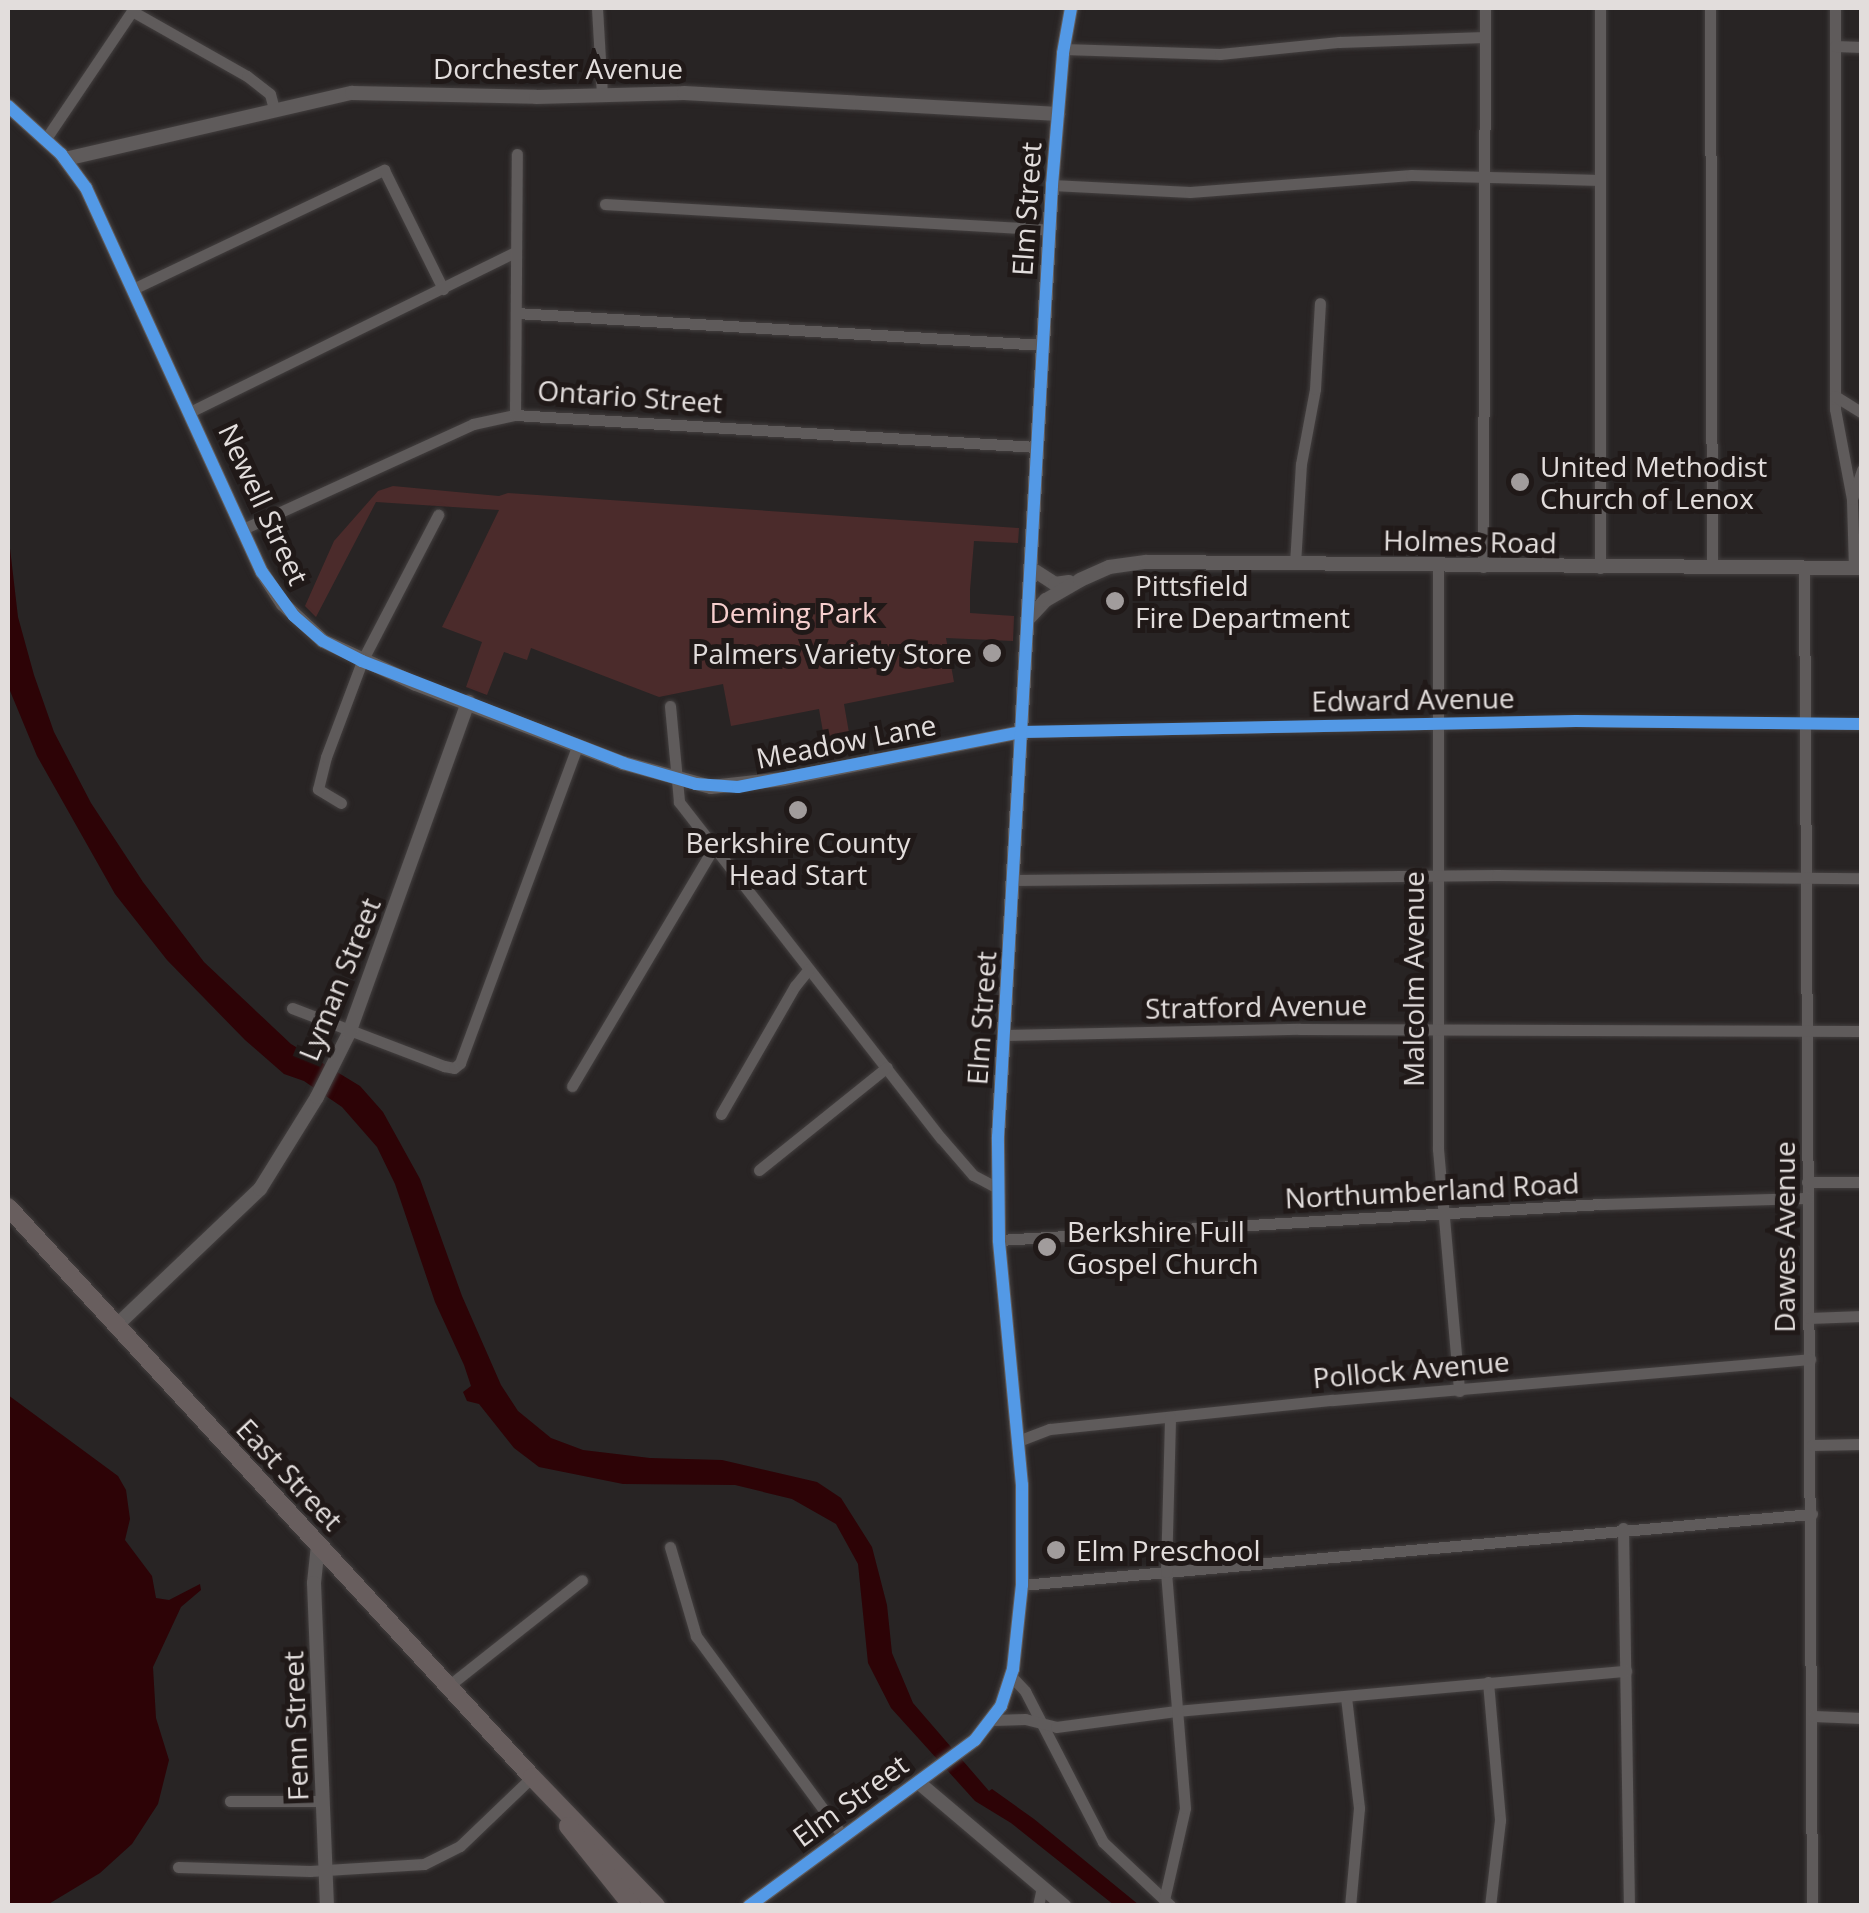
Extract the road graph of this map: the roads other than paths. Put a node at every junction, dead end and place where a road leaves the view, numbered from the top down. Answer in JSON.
{"nodes":[{"id":1,"x":598,"y":8,"type":"edge"},
{"id":2,"x":1071,"y":8,"type":"edge"},
{"id":3,"x":1484,"y":8,"type":"edge"},
{"id":4,"x":1600,"y":8,"type":"edge"},
{"id":5,"x":1710,"y":8,"type":"edge"},
{"id":6,"x":1835,"y":8,"type":"edge"},
{"id":7,"x":133,"y":9,"type":"edge"},
{"id":8,"x":1484,"y":36,"type":"junction"},
{"id":9,"x":1835,"y":46,"type":"junction"},
{"id":10,"x":1862,"y":47,"type":"edge"},
{"id":11,"x":1063,"y":48,"type":"junction"},
{"id":12,"x":602,"y":96,"type":"junction"},
{"id":13,"x":8,"y":106,"type":"edge"},
{"id":14,"x":274,"y":109,"type":"junction"},
{"id":15,"x":1058,"y":114,"type":"junction"},
{"id":16,"x":45,"y":140,"type":"junction"},
{"id":17,"x":516,"y":154,"type":"dead end"},
{"id":18,"x":64,"y":158,"type":"junction"},
{"id":19,"x":1483,"y":177,"type":"junction"},
{"id":20,"x":1600,"y":180,"type":"junction"},
{"id":21,"x":1052,"y":185,"type":"junction"},
{"id":22,"x":605,"y":204,"type":"dead end"},
{"id":23,"x":1050,"y":230,"type":"junction"},
{"id":24,"x":515,"y":252,"type":"junction"},
{"id":25,"x":135,"y":288,"type":"junction"},
{"id":26,"x":443,"y":289,"type":"junction"},
{"id":27,"x":1320,"y":303,"type":"dead end"},
{"id":28,"x":516,"y":313,"type":"junction"},
{"id":29,"x":1043,"y":345,"type":"junction"},
{"id":30,"x":1836,"y":396,"type":"junction"},
{"id":31,"x":192,"y":411,"type":"junction"},
{"id":32,"x":1862,"y":413,"type":"edge"},
{"id":33,"x":515,"y":415,"type":"junction"},
{"id":34,"x":1038,"y":447,"type":"junction"},
{"id":35,"x":1862,"y":470,"type":"edge"},
{"id":36,"x":1852,"y":499,"type":"junction"},
{"id":37,"x":438,"y":514,"type":"dead end"},
{"id":38,"x":243,"y":529,"type":"junction"},
{"id":39,"x":1295,"y":564,"type":"junction"},
{"id":40,"x":1438,"y":566,"type":"junction"},
{"id":41,"x":1483,"y":567,"type":"junction"},
{"id":42,"x":1600,"y":568,"type":"junction"},
{"id":43,"x":1712,"y":568,"type":"junction"},
{"id":44,"x":1804,"y":568,"type":"junction"},
{"id":45,"x":1858,"y":568,"type":"edge"},
{"id":46,"x":1032,"y":569,"type":"junction"},
{"id":47,"x":1080,"y":580,"type":"junction"},
{"id":48,"x":1028,"y":619,"type":"junction"},
{"id":49,"x":362,"y":661,"type":"junction"},
{"id":50,"x":468,"y":702,"type":"junction"},
{"id":51,"x":670,"y":706,"type":"dead end"},
{"id":52,"x":1805,"y":722,"type":"junction"},
{"id":53,"x":1437,"y":724,"type":"junction"},
{"id":54,"x":1862,"y":724,"type":"edge"},
{"id":55,"x":1021,"y":732,"type":"junction"},
{"id":56,"x":577,"y":746,"type":"junction"},
{"id":57,"x":679,"y":781,"type":"junction"},
{"id":58,"x":341,"y":804,"type":"dead end"},
{"id":59,"x":713,"y":849,"type":"junction"},
{"id":60,"x":1438,"y":876,"type":"junction"},
{"id":61,"x":1808,"y":877,"type":"junction"},
{"id":62,"x":1862,"y":878,"type":"edge"},
{"id":63,"x":1014,"y":880,"type":"junction"},
{"id":64,"x":810,"y":969,"type":"junction"},
{"id":65,"x":292,"y":1008,"type":"dead end"},
{"id":66,"x":1439,"y":1030,"type":"junction"},
{"id":67,"x":1808,"y":1031,"type":"junction"},
{"id":68,"x":1862,"y":1031,"type":"edge"},
{"id":69,"x":348,"y":1033,"type":"junction"},
{"id":70,"x":1004,"y":1035,"type":"junction"},
{"id":71,"x":887,"y":1066,"type":"junction"},
{"id":72,"x":572,"y":1086,"type":"dead end"},
{"id":73,"x":721,"y":1114,"type":"dead end"},
{"id":74,"x":760,"y":1170,"type":"dead end"},
{"id":75,"x":1807,"y":1182,"type":"junction"},
{"id":76,"x":1862,"y":1182,"type":"edge"},
{"id":77,"x":996,"y":1187,"type":"junction"},
{"id":78,"x":1808,"y":1198,"type":"junction"},
{"id":79,"x":8,"y":1207,"type":"edge"},
{"id":80,"x":1443,"y":1215,"type":"junction"},
{"id":81,"x":1000,"y":1240,"type":"junction"},
{"id":82,"x":1862,"y":1316,"type":"edge"},
{"id":83,"x":1809,"y":1318,"type":"junction"},
{"id":84,"x":116,"y":1326,"type":"junction"},
{"id":85,"x":1810,"y":1359,"type":"junction"},
{"id":86,"x":1459,"y":1391,"type":"junction"},
{"id":87,"x":1170,"y":1417,"type":"junction"},
{"id":88,"x":1018,"y":1441,"type":"junction"},
{"id":89,"x":1812,"y":1444,"type":"junction"},
{"id":90,"x":1862,"y":1444,"type":"edge"},
{"id":91,"x":1812,"y":1514,"type":"junction"},
{"id":92,"x":1623,"y":1528,"type":"junction"},
{"id":93,"x":318,"y":1545,"type":"junction"},
{"id":94,"x":670,"y":1547,"type":"dead end"},
{"id":95,"x":1166,"y":1572,"type":"junction"},
{"id":96,"x":582,"y":1580,"type":"dead end"},
{"id":97,"x":1022,"y":1585,"type":"junction"},
{"id":98,"x":1626,"y":1671,"type":"junction"},
{"id":99,"x":1012,"y":1676,"type":"junction"},
{"id":100,"x":1488,"y":1682,"type":"junction"},
{"id":101,"x":451,"y":1684,"type":"junction"},
{"id":102,"x":1346,"y":1697,"type":"junction"},
{"id":103,"x":1176,"y":1711,"type":"junction"},
{"id":104,"x":1812,"y":1716,"type":"junction"},
{"id":105,"x":1862,"y":1718,"type":"edge"},
{"id":106,"x":993,"y":1720,"type":"junction"},
{"id":107,"x":1039,"y":1724,"type":"junction"},
{"id":108,"x":532,"y":1778,"type":"junction"},
{"id":109,"x":924,"y":1778,"type":"junction"},
{"id":110,"x":230,"y":1801,"type":"dead end"},
{"id":111,"x":323,"y":1802,"type":"junction"},
{"id":112,"x":842,"y":1835,"type":"junction"},
{"id":113,"x":178,"y":1867,"type":"dead end"},
{"id":114,"x":326,"y":1870,"type":"junction"},
{"id":115,"x":1042,"y":1887,"type":"junction"},
{"id":116,"x":1168,"y":1903,"type":"edge"},
{"id":117,"x":327,"y":1906,"type":"edge"},
{"id":118,"x":632,"y":1906,"type":"edge"},
{"id":119,"x":656,"y":1906,"type":"edge"},
{"id":120,"x":748,"y":1906,"type":"edge"},
{"id":121,"x":1038,"y":1906,"type":"edge"},
{"id":122,"x":1064,"y":1906,"type":"edge"},
{"id":123,"x":1350,"y":1906,"type":"edge"},
{"id":124,"x":1490,"y":1906,"type":"edge"},
{"id":125,"x":1629,"y":1906,"type":"edge"},
{"id":126,"x":1812,"y":1906,"type":"edge"}],
"edges":[{"from":1,"to":12,"type":"street"},
{"from":2,"to":11,"type":"street","name":"Elm Street"},
{"from":3,"to":8,"type":"street"},
{"from":4,"to":20,"type":"street"},
{"from":5,"to":43,"type":"street"},
{"from":6,"to":9,"type":"street"},
{"from":7,"to":14,"type":"street"},
{"from":7,"to":16,"type":"street"},
{"from":8,"to":11,"type":"street"},
{"from":8,"to":19,"type":"street"},
{"from":9,"to":10,"type":"street"},
{"from":9,"to":30,"type":"street"},
{"from":11,"to":15,"type":"street","name":"Elm Street"},
{"from":12,"to":14,"type":"street","name":"Dorchester Avenue"},
{"from":12,"to":15,"type":"street","name":"Dorchester Avenue"},
{"from":13,"to":16,"type":"street","name":"Newell Street"},
{"from":14,"to":18,"type":"street","name":"Dorchester Avenue"},
{"from":15,"to":21,"type":"street","name":"Elm Street"},
{"from":16,"to":18,"type":"street","name":"Newell Street"},
{"from":17,"to":24,"type":"street"},
{"from":18,"to":25,"type":"street","name":"Newell Street"},
{"from":19,"to":20,"type":"street"},
{"from":19,"to":21,"type":"street"},
{"from":19,"to":41,"type":"street"},
{"from":20,"to":42,"type":"street"},
{"from":21,"to":23,"type":"street","name":"Elm Street"},
{"from":22,"to":23,"type":"street"},
{"from":23,"to":29,"type":"street","name":"Elm Street"},
{"from":24,"to":26,"type":"street"},
{"from":24,"to":28,"type":"street"},
{"from":25,"to":26,"type":"street"},
{"from":25,"to":31,"type":"street","name":"Newell Street"},
{"from":26,"to":31,"type":"street"},
{"from":27,"to":39,"type":"street"},
{"from":28,"to":29,"type":"street"},
{"from":28,"to":33,"type":"street"},
{"from":29,"to":34,"type":"street","name":"Elm Street"},
{"from":30,"to":32,"type":"street"},
{"from":30,"to":36,"type":"street"},
{"from":31,"to":38,"type":"street","name":"Newell Street"},
{"from":33,"to":34,"type":"street","name":"Ontario Street"},
{"from":33,"to":38,"type":"street","name":"Ontario Street"},
{"from":34,"to":46,"type":"street","name":"Elm Street"},
{"from":35,"to":36,"type":"street"},
{"from":36,"to":45,"type":"street"},
{"from":37,"to":49,"type":"street"},
{"from":38,"to":49,"type":"street","name":"Newell Street"},
{"from":39,"to":40,"type":"street","name":"Holmes Road"},
{"from":39,"to":47,"type":"street","name":"Holmes Road"},
{"from":40,"to":41,"type":"street","name":"Holmes Road"},
{"from":40,"to":53,"type":"street","name":"Malcolm Avenue"},
{"from":41,"to":42,"type":"street","name":"Holmes Road"},
{"from":42,"to":43,"type":"street","name":"Holmes Road"},
{"from":43,"to":44,"type":"street","name":"Holmes Road"},
{"from":44,"to":45,"type":"street","name":"Holmes Road"},
{"from":44,"to":52,"type":"street","name":"Dawes Avenue"},
{"from":46,"to":47,"type":"street","name":"Holmes Road"},
{"from":46,"to":48,"type":"street","name":"Elm Street"},
{"from":47,"to":48,"type":"street","name":"Holmes Road"},
{"from":48,"to":55,"type":"street","name":"Elm Street"},
{"from":49,"to":50,"type":"street","name":"Newell Street"},
{"from":49,"to":58,"type":"street"},
{"from":50,"to":56,"type":"street","name":"Newell Street"},
{"from":50,"to":69,"type":"street","name":"Lyman Street"},
{"from":51,"to":57,"type":"street"},
{"from":52,"to":53,"type":"street","name":"Edward Avenue"},
{"from":52,"to":54,"type":"street","name":"Edward Avenue"},
{"from":52,"to":61,"type":"street","name":"Dawes Avenue"},
{"from":53,"to":55,"type":"street","name":"Edward Avenue"},
{"from":53,"to":60,"type":"street","name":"Malcolm Avenue"},
{"from":55,"to":57,"type":"street","name":"Meadow Lane"},
{"from":55,"to":63,"type":"street","name":"Elm Street"},
{"from":56,"to":57,"type":"street","name":"Newell Street"},
{"from":56,"to":69,"type":"street"},
{"from":57,"to":59,"type":"street"},
{"from":59,"to":64,"type":"street"},
{"from":59,"to":72,"type":"street"},
{"from":60,"to":61,"type":"street"},
{"from":60,"to":63,"type":"street"},
{"from":60,"to":66,"type":"street","name":"Malcolm Avenue"},
{"from":61,"to":62,"type":"street"},
{"from":61,"to":67,"type":"street","name":"Dawes Avenue"},
{"from":63,"to":70,"type":"street","name":"Elm Street"},
{"from":64,"to":71,"type":"street"},
{"from":64,"to":73,"type":"street"},
{"from":65,"to":69,"type":"street"},
{"from":66,"to":67,"type":"street","name":"Stratford Avenue"},
{"from":66,"to":70,"type":"street","name":"Stratford Avenue"},
{"from":66,"to":80,"type":"street","name":"Malcolm Avenue"},
{"from":67,"to":68,"type":"street","name":"Stratford Avenue"},
{"from":67,"to":75,"type":"street","name":"Dawes Avenue"},
{"from":69,"to":84,"type":"street","name":"Lyman Street"},
{"from":70,"to":77,"type":"street","name":"Elm Street"},
{"from":71,"to":74,"type":"street"},
{"from":71,"to":77,"type":"street"},
{"from":75,"to":76,"type":"street"},
{"from":75,"to":78,"type":"street","name":"Dawes Avenue"},
{"from":77,"to":81,"type":"street","name":"Elm Street"},
{"from":78,"to":80,"type":"street","name":"Northumberland Road"},
{"from":78,"to":83,"type":"street","name":"Dawes Avenue"},
{"from":79,"to":84,"type":"highway","name":"East Street"},
{"from":80,"to":81,"type":"street","name":"Northumberland Road"},
{"from":80,"to":86,"type":"street","name":"Malcolm Avenue"},
{"from":81,"to":88,"type":"street","name":"Elm Street"},
{"from":82,"to":83,"type":"street"},
{"from":83,"to":85,"type":"street","name":"Dawes Avenue"},
{"from":84,"to":93,"type":"highway","name":"East Street"},
{"from":85,"to":86,"type":"street","name":"Pollock Avenue"},
{"from":85,"to":89,"type":"street","name":"Dawes Avenue"},
{"from":86,"to":87,"type":"street","name":"Pollock Avenue"},
{"from":87,"to":88,"type":"street","name":"Pollock Avenue"},
{"from":87,"to":95,"type":"street"},
{"from":88,"to":97,"type":"street","name":"Elm Street"},
{"from":89,"to":90,"type":"street"},
{"from":89,"to":91,"type":"street","name":"Dawes Avenue"},
{"from":91,"to":92,"type":"street"},
{"from":91,"to":104,"type":"street","name":"Dawes Avenue"},
{"from":92,"to":95,"type":"street"},
{"from":92,"to":98,"type":"street"},
{"from":93,"to":101,"type":"highway","name":"East Street"},
{"from":93,"to":111,"type":"street","name":"Fenn Street"},
{"from":94,"to":112,"type":"street"},
{"from":95,"to":97,"type":"street"},
{"from":95,"to":103,"type":"street"},
{"from":96,"to":101,"type":"street"},
{"from":97,"to":99,"type":"street","name":"Elm Street"},
{"from":98,"to":100,"type":"street"},
{"from":98,"to":125,"type":"street"},
{"from":99,"to":106,"type":"street","name":"Elm Street"},
{"from":99,"to":107,"type":"street"},
{"from":100,"to":102,"type":"street"},
{"from":100,"to":124,"type":"street"},
{"from":101,"to":108,"type":"highway","name":"East Street"},
{"from":102,"to":103,"type":"street"},
{"from":102,"to":123,"type":"street"},
{"from":103,"to":107,"type":"street"},
{"from":103,"to":116,"type":"street"},
{"from":104,"to":105,"type":"street"},
{"from":104,"to":126,"type":"street","name":"Dawes Avenue"},
{"from":106,"to":107,"type":"street"},
{"from":106,"to":109,"type":"street","name":"Elm Street"},
{"from":107,"to":116,"type":"street"},
{"from":108,"to":114,"type":"street"},
{"from":108,"to":118,"type":"highway","name":"East Street"},
{"from":108,"to":119,"type":"highway","name":"East Street"},
{"from":109,"to":112,"type":"street","name":"Elm Street"},
{"from":109,"to":115,"type":"street"},
{"from":110,"to":111,"type":"street"},
{"from":111,"to":114,"type":"street","name":"Fenn Street"},
{"from":112,"to":120,"type":"street","name":"Elm Street"},
{"from":113,"to":114,"type":"street"},
{"from":114,"to":117,"type":"street","name":"Fenn Street"},
{"from":115,"to":121,"type":"street"},
{"from":115,"to":122,"type":"street"}]}
